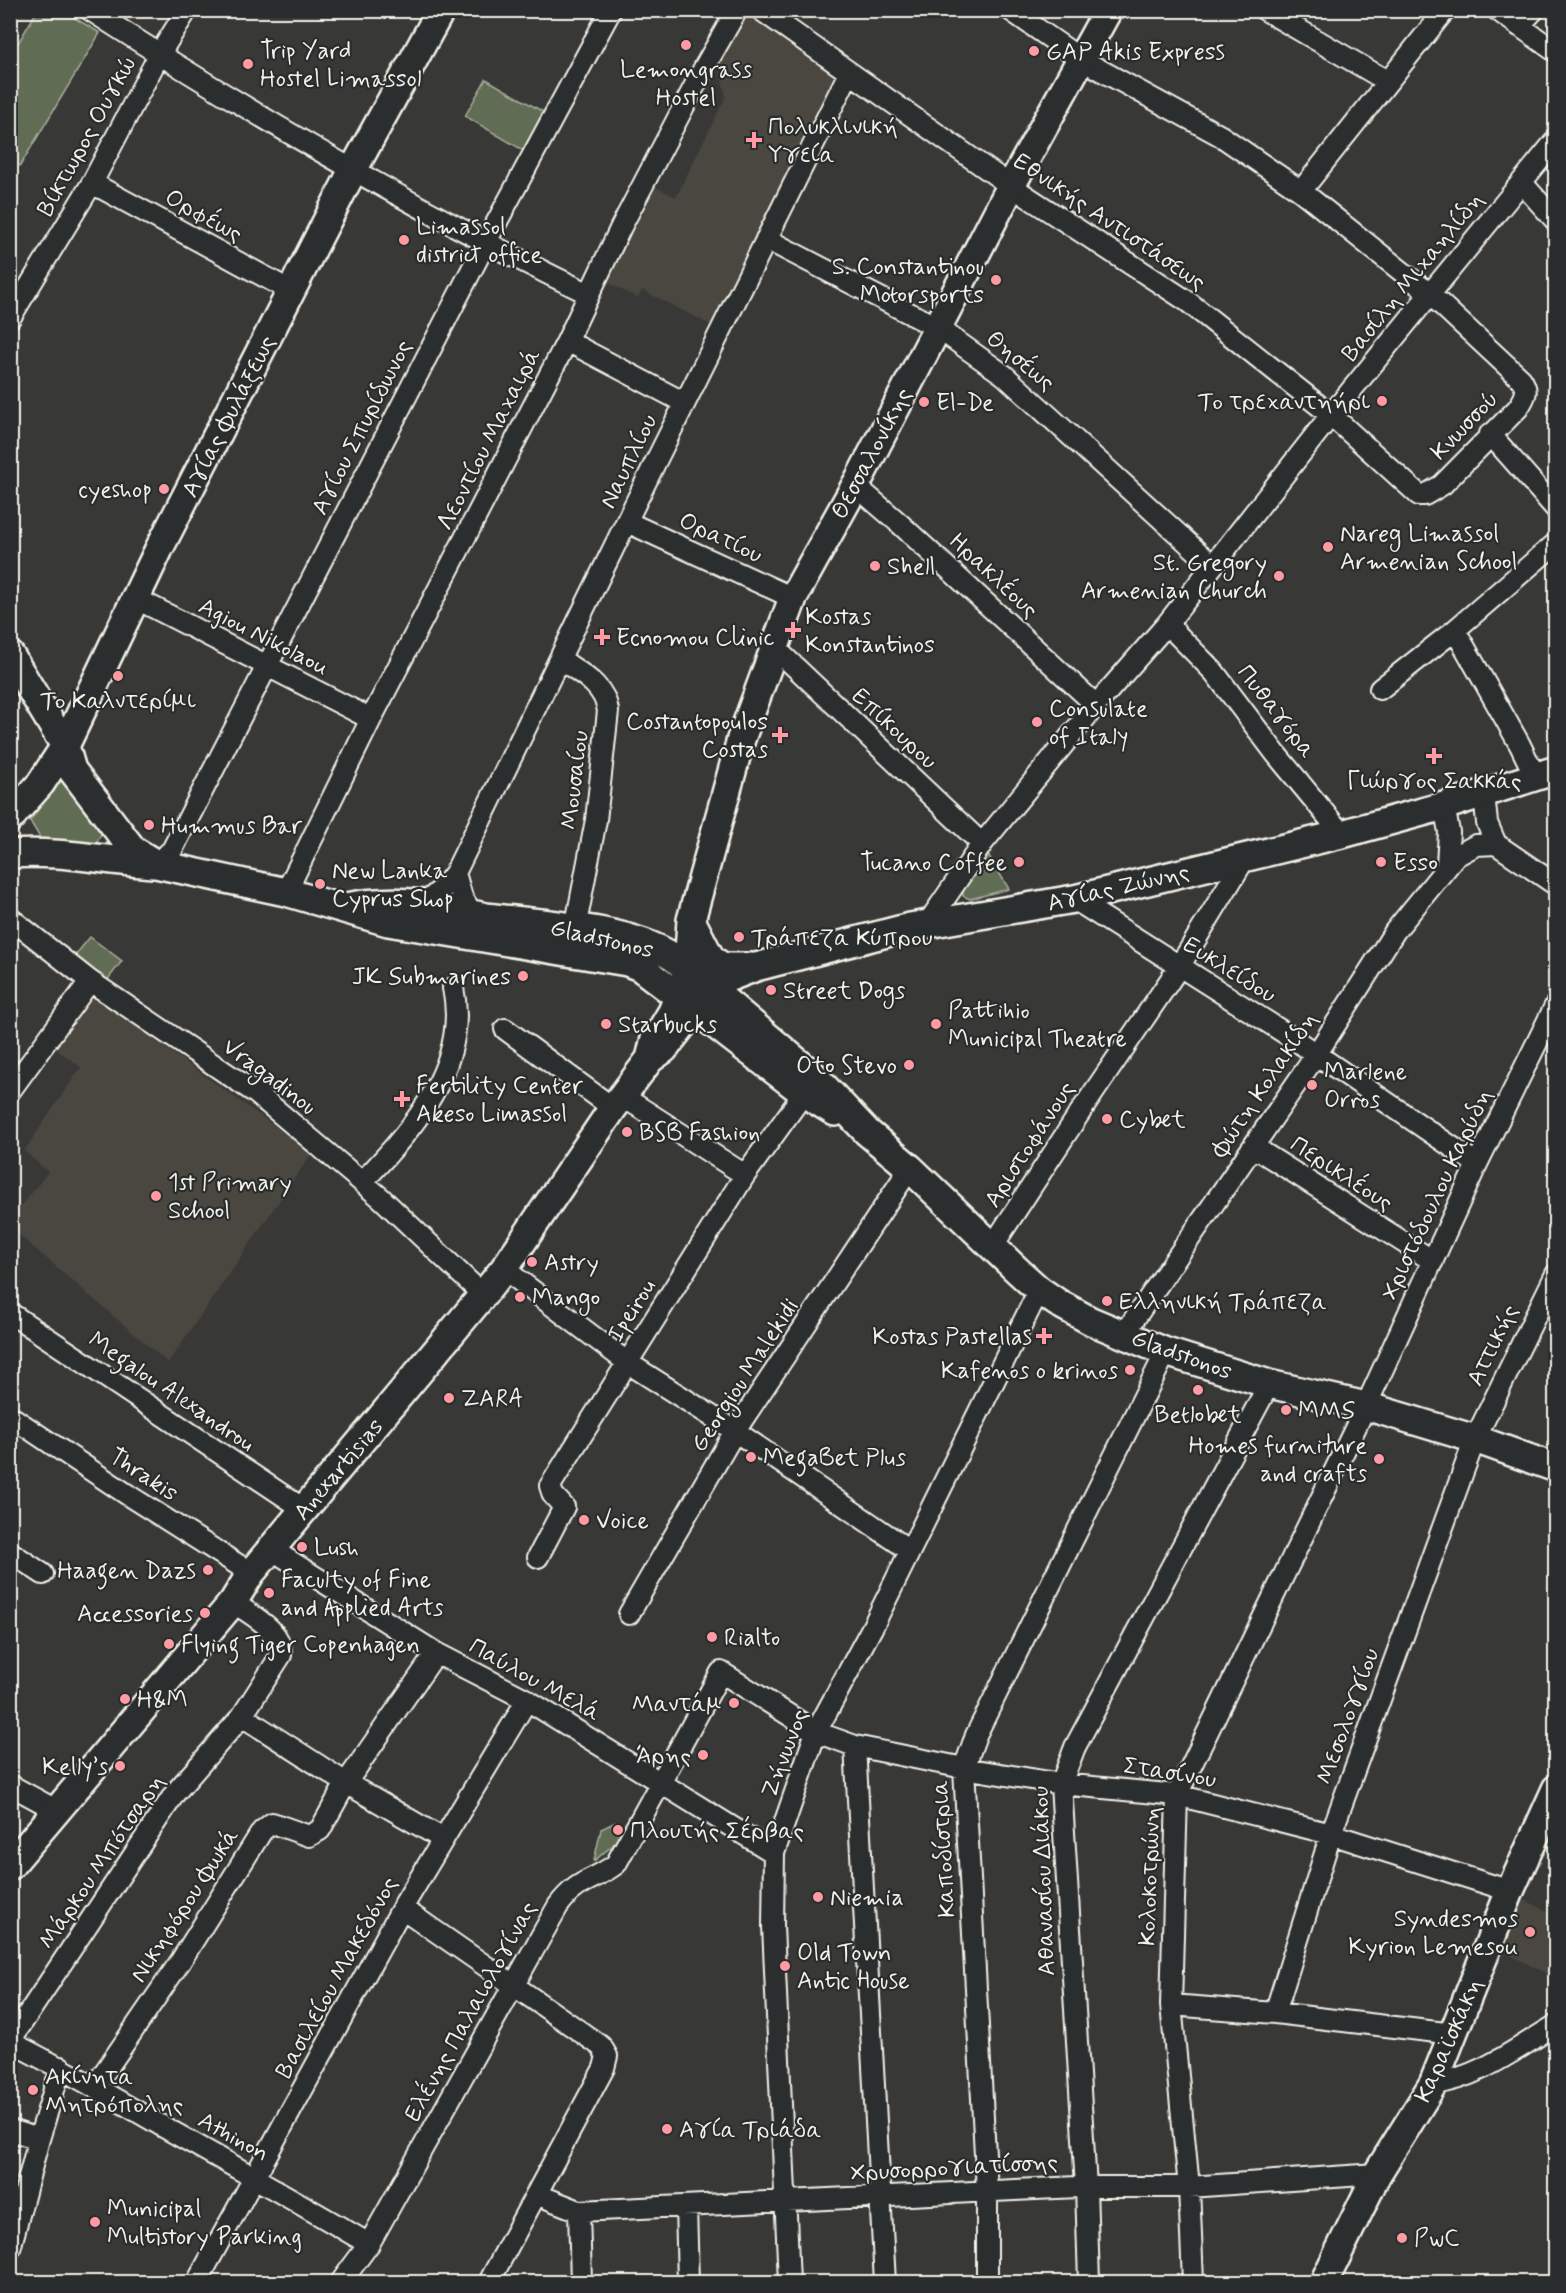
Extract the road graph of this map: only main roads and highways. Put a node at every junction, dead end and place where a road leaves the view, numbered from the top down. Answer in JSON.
{"nodes":[{"id":1,"x":441,"y":10,"type":"edge"},
{"id":2,"x":1108,"y":10,"type":"edge"},
{"id":3,"x":10,"y":655,"type":"edge"},
{"id":4,"x":65,"y":746,"type":"junction"},
{"id":5,"x":1546,"y":774,"type":"edge"},
{"id":6,"x":10,"y":818,"type":"edge"},
{"id":7,"x":10,"y":854,"type":"edge"},
{"id":8,"x":156,"y":864,"type":"junction"},
{"id":9,"x":342,"y":908,"type":"junction"},
{"id":10,"x":690,"y":920,"type":"junction"},
{"id":11,"x":658,"y":948,"type":"junction"},
{"id":12,"x":756,"y":967,"type":"junction"},
{"id":13,"x":692,"y":990,"type":"junction"},
{"id":14,"x":737,"y":1027,"type":"junction"},
{"id":15,"x":657,"y":1054,"type":"junction"},
{"id":16,"x":867,"y":1132,"type":"junction"},
{"id":17,"x":1556,"y":1468,"type":"edge"},
{"id":18,"x":1556,"y":1789,"type":"edge"},
{"id":19,"x":10,"y":1866,"type":"edge"},
{"id":20,"x":1324,"y":2283,"type":"edge"}],
"edges":[{"from":1,"to":4,"type":"main road","name":"Αγίας Φυλάξεως"},
{"from":2,"to":10,"type":"main road","name":"Θεσσαλονίκης"},
{"from":3,"to":4,"type":"main road","name":"Gladstonos"},
{"from":4,"to":6,"type":"main road","name":"Αγίας Φυλάξεως"},
{"from":4,"to":8,"type":"main road","name":"Gladstonos"},
{"from":5,"to":12,"type":"main road","name":"Αγίας Ζώνης"},
{"from":7,"to":8,"type":"main road"},
{"from":8,"to":9,"type":"main road","name":"Gladstonos"},
{"from":9,"to":11,"type":"main road","name":"Gladstonos"},
{"from":9,"to":13,"type":"main road","name":"Gladstonos"},
{"from":10,"to":11,"type":"main road"},
{"from":10,"to":12,"type":"main road"},
{"from":10,"to":13,"type":"main road","name":"Θεσσαλονίκης"},
{"from":11,"to":13,"type":"main road","name":"Gladstonos"},
{"from":12,"to":13,"type":"main road","name":"Αγίας Ζώνης"},
{"from":12,"to":14,"type":"main road"},
{"from":13,"to":14,"type":"main road","name":"Gladstonos"},
{"from":13,"to":15,"type":"main road","name":"Anexartisias"},
{"from":14,"to":15,"type":"main road"},
{"from":14,"to":16,"type":"main road","name":"Gladstonos"},
{"from":14,"to":16,"type":"main road","name":"Gladstonos"},
{"from":15,"to":19,"type":"main road","name":"Anexartisias"},
{"from":16,"to":17,"type":"main road","name":"Gladstonos"},
{"from":18,"to":20,"type":"main road","name":"Καραϊσκάκη"}]}
